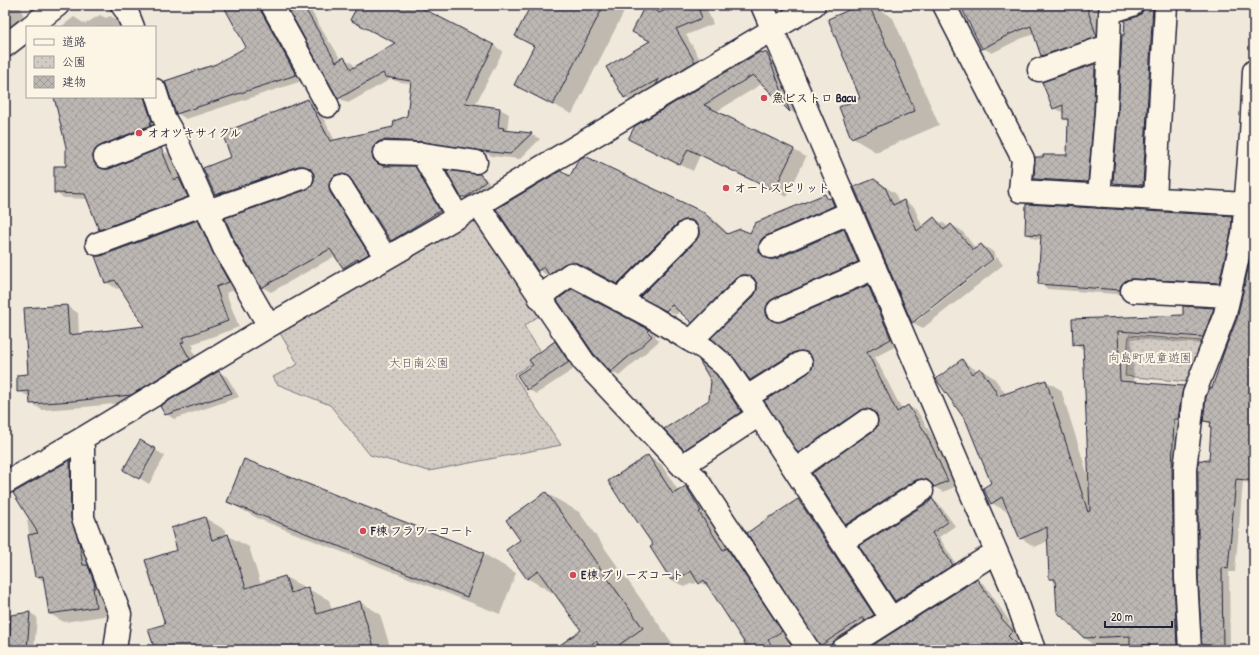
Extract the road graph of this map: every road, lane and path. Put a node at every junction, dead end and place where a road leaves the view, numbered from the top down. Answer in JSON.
{"nodes":[{"id":1,"x":58,"y":5,"type":"edge"},
{"id":2,"x":122,"y":5,"type":"edge"},
{"id":3,"x":272,"y":5,"type":"edge"},
{"id":4,"x":762,"y":5,"type":"edge"},
{"id":5,"x":814,"y":5,"type":"edge"},
{"id":6,"x":944,"y":5,"type":"edge"},
{"id":7,"x":1132,"y":5,"type":"edge"},
{"id":8,"x":1166,"y":5,"type":"edge"},
{"id":9,"x":31,"y":26,"type":"edge"},
{"id":10,"x":133,"y":26,"type":"edge"},
{"id":11,"x":773,"y":29,"type":"junction"},
{"id":12,"x":26,"y":30,"type":"edge"},
{"id":13,"x":5,"y":46,"type":"edge"},
{"id":14,"x":1108,"y":46,"type":"junction"},
{"id":15,"x":1039,"y":70,"type":"dead end"},
{"id":16,"x":1254,"y":71,"type":"edge"},
{"id":17,"x":156,"y":93,"type":"edge"},
{"id":18,"x":328,"y":106,"type":"dead end"},
{"id":19,"x":171,"y":131,"type":"junction"},
{"id":20,"x":1252,"y":135,"type":"edge"},
{"id":21,"x":384,"y":153,"type":"dead end"},
{"id":22,"x":422,"y":154,"type":"junction"},
{"id":23,"x":105,"y":158,"type":"dead end"},
{"id":24,"x":476,"y":162,"type":"dead end"},
{"id":25,"x":302,"y":178,"type":"dead end"},
{"id":26,"x":341,"y":186,"type":"dead end"},
{"id":27,"x":1099,"y":196,"type":"junction"},
{"id":28,"x":1155,"y":198,"type":"junction"},
{"id":29,"x":478,"y":204,"type":"junction"},
{"id":30,"x":1246,"y":204,"type":"junction"},
{"id":31,"x":206,"y":207,"type":"junction"},
{"id":32,"x":851,"y":212,"type":"junction"},
{"id":33,"x":458,"y":217,"type":"junction"},
{"id":34,"x":687,"y":232,"type":"dead end"},
{"id":35,"x":97,"y":244,"type":"dead end"},
{"id":36,"x":772,"y":247,"type":"dead end"},
{"id":37,"x":386,"y":258,"type":"junction"},
{"id":38,"x":875,"y":268,"type":"junction"},
{"id":39,"x":745,"y":287,"type":"dead end"},
{"id":40,"x":1132,"y":291,"type":"dead end"},
{"id":41,"x":1229,"y":296,"type":"junction"},
{"id":42,"x":539,"y":297,"type":"junction"},
{"id":43,"x":619,"y":300,"type":"junction"},
{"id":44,"x":778,"y":310,"type":"dead end"},
{"id":45,"x":269,"y":326,"type":"junction"},
{"id":46,"x":691,"y":341,"type":"junction"},
{"id":47,"x":801,"y":363,"type":"dead end"},
{"id":48,"x":747,"y":397,"type":"junction"},
{"id":49,"x":759,"y":415,"type":"junction"},
{"id":50,"x":866,"y":421,"type":"dead end"},
{"id":51,"x":83,"y":448,"type":"dead end"},
{"id":52,"x":682,"y":466,"type":"junction"},
{"id":53,"x":795,"y":470,"type":"junction"},
{"id":54,"x":5,"y":484,"type":"edge"},
{"id":55,"x":922,"y":491,"type":"dead end"},
{"id":56,"x":842,"y":542,"type":"junction"},
{"id":57,"x":996,"y":552,"type":"junction"},
{"id":58,"x":891,"y":618,"type":"junction"},
{"id":59,"x":848,"y":648,"type":"edge"},
{"id":60,"x":115,"y":650,"type":"edge"},
{"id":61,"x":809,"y":650,"type":"edge"},
{"id":62,"x":1034,"y":650,"type":"edge"},
{"id":63,"x":1190,"y":650,"type":"edge"}],
"edges":[{"from":1,"to":9,"type":"street"},
{"from":2,"to":10,"type":"street"},
{"from":3,"to":18,"type":"street"},
{"from":4,"to":11,"type":"street"},
{"from":5,"to":11,"type":"street"},
{"from":6,"to":27,"type":"street"},
{"from":7,"to":14,"type":"street"},
{"from":8,"to":28,"type":"street"},
{"from":11,"to":29,"type":"street"},
{"from":11,"to":32,"type":"street"},
{"from":12,"to":13,"type":"street"},
{"from":14,"to":15,"type":"street"},
{"from":14,"to":27,"type":"street"},
{"from":16,"to":20,"type":"street"},
{"from":17,"to":19,"type":"street"},
{"from":19,"to":23,"type":"street"},
{"from":19,"to":31,"type":"street"},
{"from":20,"to":30,"type":"street"},
{"from":21,"to":22,"type":"street"},
{"from":22,"to":24,"type":"street"},
{"from":22,"to":33,"type":"street"},
{"from":25,"to":31,"type":"street"},
{"from":26,"to":37,"type":"street"},
{"from":27,"to":28,"type":"street"},
{"from":28,"to":30,"type":"street"},
{"from":29,"to":33,"type":"street"},
{"from":29,"to":42,"type":"street"},
{"from":30,"to":41,"type":"street"},
{"from":31,"to":35,"type":"street"},
{"from":31,"to":45,"type":"street"},
{"from":32,"to":36,"type":"street"},
{"from":32,"to":38,"type":"street"},
{"from":33,"to":37,"type":"street"},
{"from":34,"to":43,"type":"street"},
{"from":37,"to":45,"type":"street"},
{"from":38,"to":44,"type":"street"},
{"from":38,"to":57,"type":"street"},
{"from":39,"to":46,"type":"street"},
{"from":40,"to":41,"type":"street"},
{"from":41,"to":63,"type":"street"},
{"from":42,"to":43,"type":"street"},
{"from":42,"to":52,"type":"street"},
{"from":43,"to":46,"type":"street"},
{"from":45,"to":54,"type":"street"},
{"from":46,"to":48,"type":"street"},
{"from":47,"to":48,"type":"street"},
{"from":48,"to":49,"type":"street"},
{"from":49,"to":52,"type":"street"},
{"from":49,"to":53,"type":"street"},
{"from":50,"to":53,"type":"street"},
{"from":51,"to":60,"type":"street"},
{"from":52,"to":61,"type":"street"},
{"from":53,"to":56,"type":"street"},
{"from":55,"to":56,"type":"street"},
{"from":56,"to":58,"type":"street"},
{"from":57,"to":58,"type":"street"},
{"from":57,"to":62,"type":"street"},
{"from":58,"to":59,"type":"street"}]}
